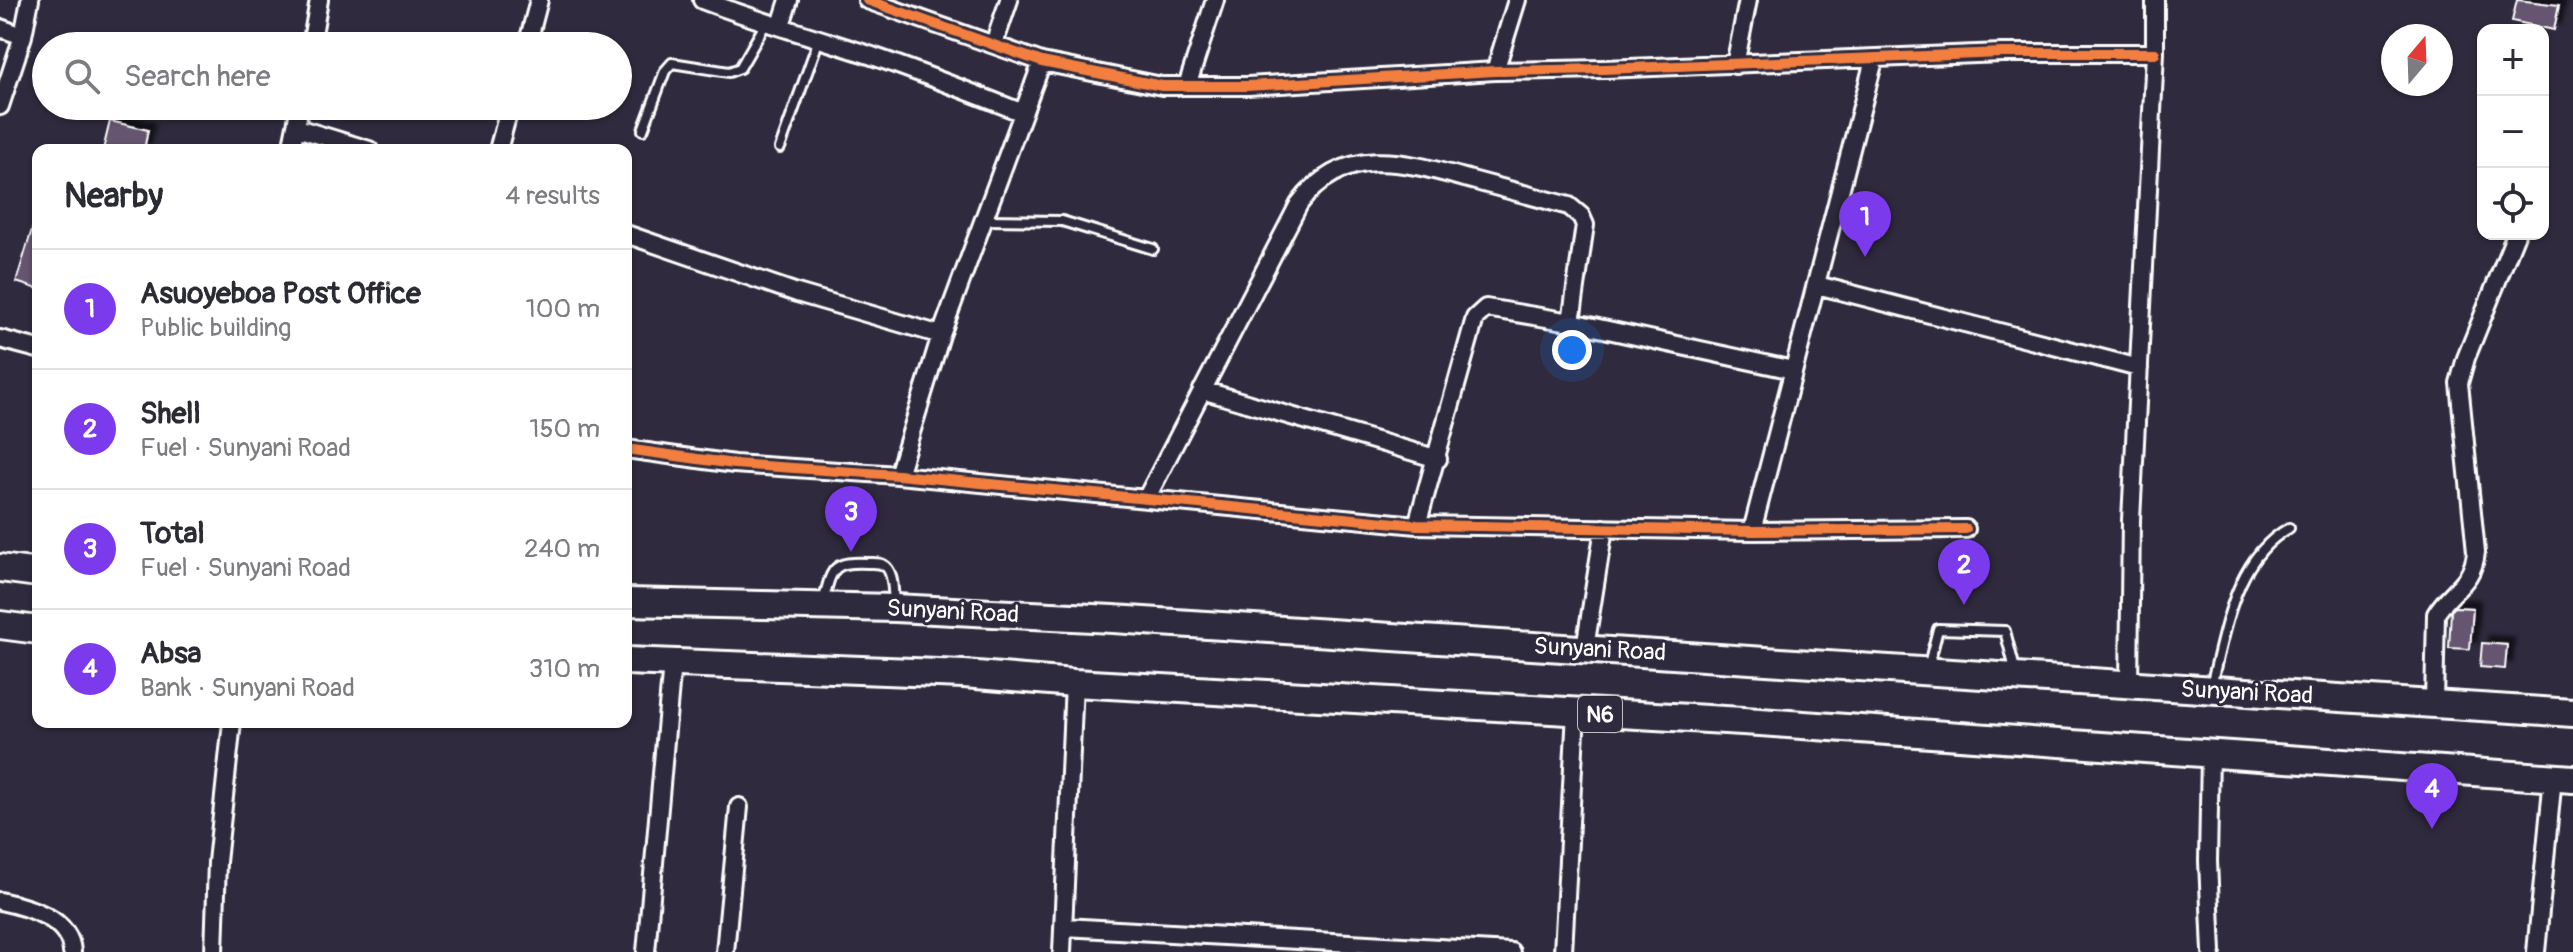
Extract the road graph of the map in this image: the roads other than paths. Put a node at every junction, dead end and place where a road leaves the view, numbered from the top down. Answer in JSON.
{"nodes":[{"id":1,"x":30,"y":0,"type":"edge"},
{"id":2,"x":319,"y":0,"type":"edge"},
{"id":3,"x":539,"y":0,"type":"edge"},
{"id":4,"x":702,"y":0,"type":"edge"},
{"id":5,"x":789,"y":0,"type":"edge"},
{"id":6,"x":867,"y":0,"type":"edge"},
{"id":7,"x":1009,"y":0,"type":"edge"},
{"id":8,"x":1215,"y":0,"type":"edge"},
{"id":9,"x":1517,"y":0,"type":"edge"},
{"id":10,"x":1748,"y":0,"type":"edge"},
{"id":11,"x":2155,"y":0,"type":"edge"},
{"id":12,"x":774,"y":24,"type":"junction"},
{"id":13,"x":0,"y":28,"type":"edge"},
{"id":14,"x":313,"y":32,"type":"edge"},
{"id":15,"x":531,"y":32,"type":"edge"},
{"id":16,"x":23,"y":36,"type":"junction"},
{"id":17,"x":819,"y":39,"type":"junction"},
{"id":18,"x":994,"y":44,"type":"junction"},
{"id":19,"x":2155,"y":53,"type":"junction"},
{"id":20,"x":1874,"y":60,"type":"junction"},
{"id":21,"x":1042,"y":62,"type":"junction"},
{"id":22,"x":1735,"y":65,"type":"junction"},
{"id":23,"x":1495,"y":71,"type":"junction"},
{"id":24,"x":1187,"y":86,"type":"junction"},
{"id":25,"x":0,"y":106,"type":"edge"},
{"id":26,"x":1023,"y":113,"type":"junction"},
{"id":27,"x":298,"y":120,"type":"edge"},
{"id":28,"x":506,"y":120,"type":"edge"},
{"id":29,"x":297,"y":128,"type":"junction"},
{"id":30,"x":643,"y":130,"type":"dead end"},
{"id":31,"x":293,"y":144,"type":"edge"},
{"id":32,"x":349,"y":144,"type":"edge"},
{"id":33,"x":500,"y":144,"type":"edge"},
{"id":34,"x":780,"y":148,"type":"dead end"},
{"id":35,"x":985,"y":220,"type":"junction"},
{"id":36,"x":632,"y":236,"type":"edge"},
{"id":37,"x":2514,"y":240,"type":"edge"},
{"id":38,"x":1153,"y":249,"type":"dead end"},
{"id":39,"x":1817,"y":285,"type":"junction"},
{"id":40,"x":1571,"y":322,"type":"junction"},
{"id":41,"x":941,"y":335,"type":"junction"},
{"id":42,"x":0,"y":339,"type":"edge"},
{"id":43,"x":32,"y":347,"type":"edge"},
{"id":44,"x":2139,"y":368,"type":"junction"},
{"id":45,"x":1793,"y":370,"type":"junction"},
{"id":46,"x":1202,"y":390,"type":"junction"},
{"id":47,"x":632,"y":450,"type":"edge"},
{"id":48,"x":1438,"y":459,"type":"junction"},
{"id":49,"x":898,"y":475,"type":"junction"},
{"id":50,"x":1146,"y":499,"type":"junction"},
{"id":51,"x":1417,"y":525,"type":"junction"},
{"id":52,"x":1604,"y":528,"type":"junction"},
{"id":53,"x":2289,"y":528,"type":"dead end"},
{"id":54,"x":1966,"y":529,"type":"dead end"},
{"id":55,"x":1752,"y":531,"type":"junction"},
{"id":56,"x":0,"y":568,"type":"edge"},
{"id":57,"x":32,"y":572,"type":"edge"},
{"id":58,"x":632,"y":602,"type":"edge"},
{"id":59,"x":822,"y":606,"type":"junction"},
{"id":60,"x":895,"y":608,"type":"junction"},
{"id":61,"x":0,"y":625,"type":"edge"},
{"id":62,"x":32,"y":629,"type":"edge"},
{"id":63,"x":1585,"y":648,"type":"junction"},
{"id":64,"x":632,"y":661,"type":"edge"},
{"id":65,"x":672,"y":663,"type":"junction"},
{"id":66,"x":1927,"y":671,"type":"junction"},
{"id":67,"x":2018,"y":678,"type":"junction"},
{"id":68,"x":1074,"y":683,"type":"junction"},
{"id":69,"x":2129,"y":685,"type":"junction"},
{"id":70,"x":2210,"y":690,"type":"junction"},
{"id":71,"x":2434,"y":702,"type":"junction"},
{"id":72,"x":1576,"y":712,"type":"junction"},
{"id":73,"x":2573,"y":713,"type":"edge"},
{"id":74,"x":231,"y":728,"type":"edge"},
{"id":75,"x":2210,"y":754,"type":"junction"},
{"id":76,"x":2563,"y":778,"type":"edge"},
{"id":77,"x":739,"y":807,"type":"dead end"},
{"id":78,"x":0,"y":901,"type":"edge"},
{"id":79,"x":1064,"y":927,"type":"junction"},
{"id":80,"x":72,"y":952,"type":"edge"},
{"id":81,"x":214,"y":952,"type":"edge"},
{"id":82,"x":646,"y":952,"type":"edge"},
{"id":83,"x":725,"y":952,"type":"edge"},
{"id":84,"x":1062,"y":952,"type":"edge"},
{"id":85,"x":1511,"y":952,"type":"edge"},
{"id":86,"x":1563,"y":952,"type":"edge"},
{"id":87,"x":2212,"y":952,"type":"edge"},
{"id":88,"x":2536,"y":952,"type":"edge"}],
"edges":[{"from":1,"to":16,"type":"street"},
{"from":2,"to":14,"type":"street"},
{"from":3,"to":15,"type":"street"},
{"from":4,"to":12,"type":"street"},
{"from":5,"to":12,"type":"street"},
{"from":6,"to":18,"type":"street"},
{"from":7,"to":18,"type":"street"},
{"from":8,"to":24,"type":"street"},
{"from":9,"to":23,"type":"street"},
{"from":10,"to":22,"type":"street"},
{"from":11,"to":19,"type":"street"},
{"from":12,"to":17,"type":"street"},
{"from":12,"to":30,"type":"lane"},
{"from":13,"to":16,"type":"street"},
{"from":16,"to":25,"type":"street"},
{"from":17,"to":26,"type":"street"},
{"from":17,"to":34,"type":"lane"},
{"from":18,"to":21,"type":"street"},
{"from":19,"to":20,"type":"street"},
{"from":19,"to":44,"type":"street"},
{"from":20,"to":22,"type":"street"},
{"from":20,"to":39,"type":"street"},
{"from":21,"to":24,"type":"street"},
{"from":21,"to":26,"type":"street"},
{"from":22,"to":23,"type":"street"},
{"from":23,"to":24,"type":"street"},
{"from":26,"to":35,"type":"street"},
{"from":27,"to":29,"type":"street"},
{"from":28,"to":33,"type":"street"},
{"from":29,"to":31,"type":"street"},
{"from":29,"to":32,"type":"street"},
{"from":35,"to":38,"type":"lane"},
{"from":35,"to":41,"type":"street"},
{"from":36,"to":41,"type":"street"},
{"from":37,"to":71,"type":"street"},
{"from":39,"to":44,"type":"street"},
{"from":39,"to":45,"type":"street"},
{"from":40,"to":45,"type":"street"},
{"from":40,"to":46,"type":"street"},
{"from":40,"to":48,"type":"street"},
{"from":41,"to":49,"type":"street"},
{"from":42,"to":43,"type":"street"},
{"from":44,"to":69,"type":"street"},
{"from":45,"to":55,"type":"street"},
{"from":46,"to":48,"type":"street"},
{"from":46,"to":50,"type":"street"},
{"from":47,"to":49,"type":"street"},
{"from":48,"to":51,"type":"street"},
{"from":49,"to":50,"type":"street"},
{"from":50,"to":51,"type":"street"},
{"from":51,"to":52,"type":"street"},
{"from":52,"to":55,"type":"street"},
{"from":52,"to":63,"type":"street"},
{"from":53,"to":70,"type":"lane"},
{"from":54,"to":55,"type":"street"},
{"from":56,"to":57,"type":"main road"},
{"from":58,"to":59,"type":"main road","name":"Sunyani Road"},
{"from":59,"to":60,"type":"main road","name":"Sunyani Road"},
{"from":59,"to":60,"type":"lane"},
{"from":60,"to":63,"type":"main road","name":"Sunyani Road"},
{"from":61,"to":62,"type":"main road"},
{"from":63,"to":66,"type":"main road","name":"Sunyani Road"},
{"from":64,"to":65,"type":"main road","number":"N6"},
{"from":65,"to":68,"type":"main road","number":"N6"},
{"from":65,"to":82,"type":"street"},
{"from":66,"to":67,"type":"main road","name":"Sunyani Road"},
{"from":66,"to":67,"type":"lane"},
{"from":67,"to":69,"type":"main road","name":"Sunyani Road"},
{"from":68,"to":72,"type":"main road","number":"N6"},
{"from":68,"to":79,"type":"street"},
{"from":69,"to":70,"type":"main road","name":"Sunyani Road"},
{"from":70,"to":71,"type":"main road","name":"Sunyani Road"},
{"from":71,"to":73,"type":"main road","name":"Sunyani Road"},
{"from":72,"to":75,"type":"main road","number":"N6"},
{"from":72,"to":86,"type":"street"},
{"from":74,"to":81,"type":"street"},
{"from":75,"to":76,"type":"main road","number":"N6"},
{"from":75,"to":87,"type":"street"},
{"from":76,"to":88,"type":"street"},
{"from":77,"to":83,"type":"street"},
{"from":78,"to":80,"type":"street"},
{"from":79,"to":84,"type":"street"},
{"from":79,"to":85,"type":"street"}]}
